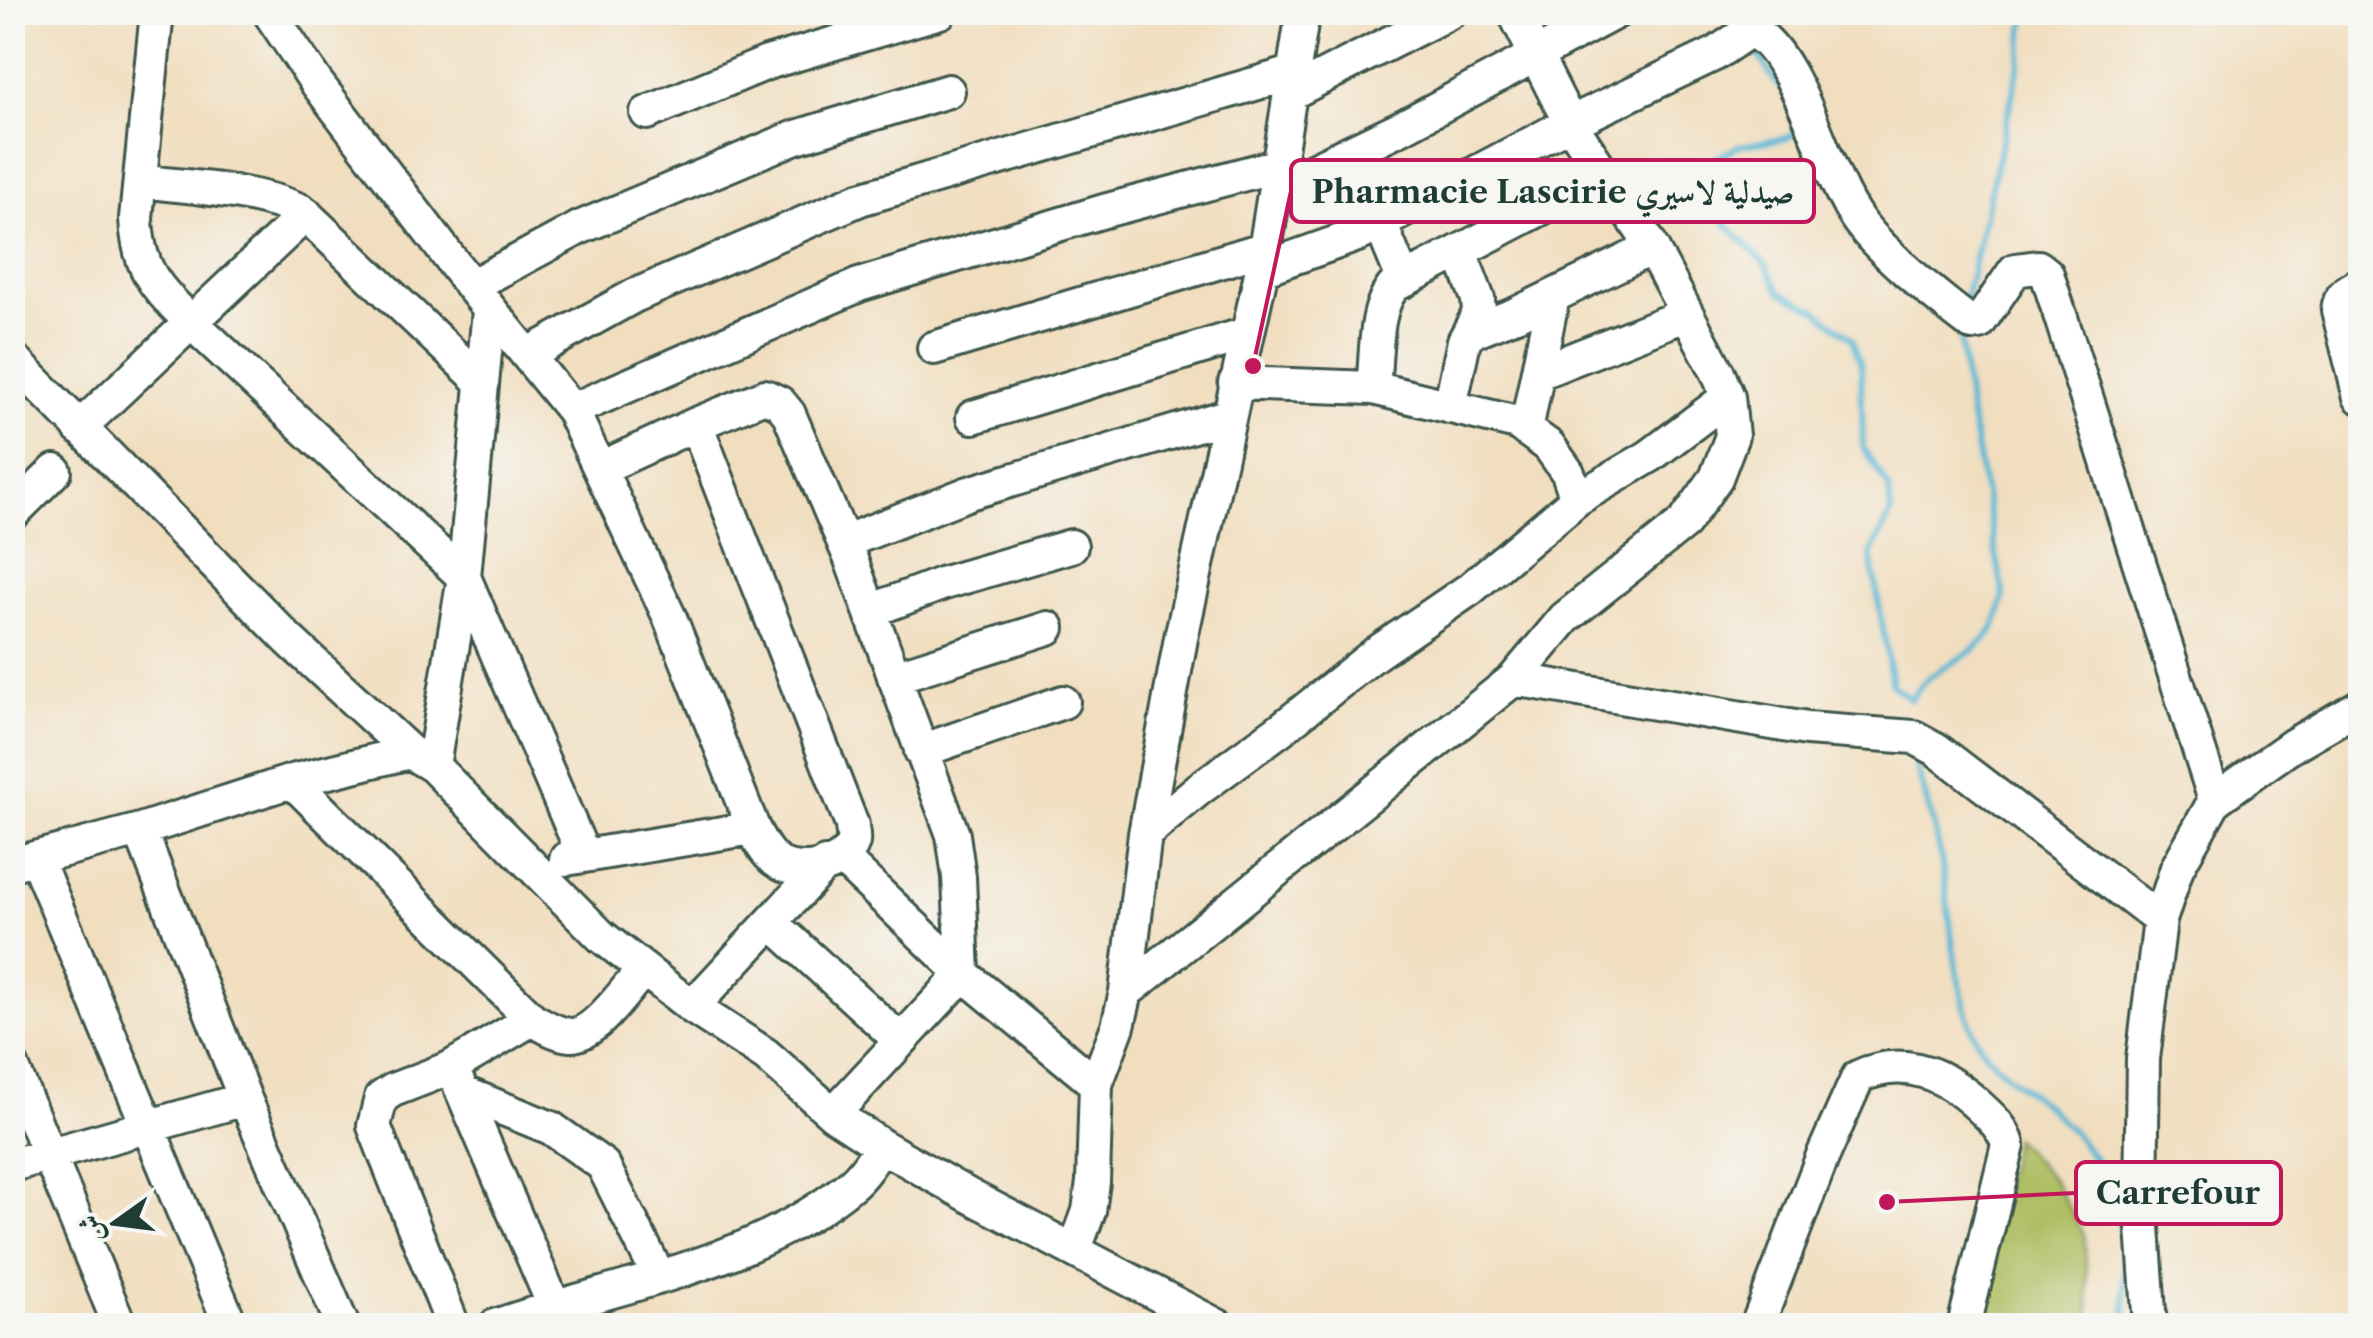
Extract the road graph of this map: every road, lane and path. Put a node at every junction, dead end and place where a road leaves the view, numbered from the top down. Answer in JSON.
{"nodes":[{"id":1,"x":157,"y":12,"type":"edge"},
{"id":2,"x":270,"y":12,"type":"edge"},
{"id":3,"x":940,"y":12,"type":"edge"},
{"id":4,"x":1303,"y":12,"type":"edge"},
{"id":5,"x":1450,"y":12,"type":"edge"},
{"id":6,"x":1514,"y":12,"type":"edge"},
{"id":7,"x":1616,"y":12,"type":"edge"},
{"id":8,"x":1534,"y":55,"type":"junction"},
{"id":9,"x":1290,"y":83,"type":"junction"},
{"id":10,"x":948,"y":91,"type":"dead end"},
{"id":11,"x":647,"y":114,"type":"dead end"},
{"id":12,"x":1570,"y":124,"type":"junction"},
{"id":13,"x":1604,"y":175,"type":"junction"},
{"id":14,"x":1278,"y":176,"type":"junction"},
{"id":15,"x":140,"y":181,"type":"junction"},
{"id":16,"x":306,"y":214,"type":"junction"},
{"id":17,"x":1380,"y":223,"type":"junction"},
{"id":18,"x":1652,"y":248,"type":"junction"},
{"id":19,"x":1460,"y":252,"type":"junction"},
{"id":20,"x":1264,"y":259,"type":"junction"},
{"id":21,"x":1404,"y":280,"type":"junction"},
{"id":22,"x":2360,"y":284,"type":"edge"},
{"id":23,"x":1553,"y":296,"type":"junction"},
{"id":24,"x":480,"y":298,"type":"junction"},
{"id":25,"x":1687,"y":314,"type":"junction"},
{"id":26,"x":192,"y":323,"type":"junction"},
{"id":27,"x":1471,"y":332,"type":"junction"},
{"id":28,"x":1246,"y":334,"type":"junction"},
{"id":29,"x":934,"y":348,"type":"dead end"},
{"id":30,"x":528,"y":354,"type":"junction"},
{"id":31,"x":12,"y":358,"type":"edge"},
{"id":32,"x":1538,"y":372,"type":"junction"},
{"id":33,"x":482,"y":382,"type":"junction"},
{"id":34,"x":1373,"y":388,"type":"junction"},
{"id":35,"x":2359,"y":390,"type":"edge"},
{"id":36,"x":1728,"y":397,"type":"junction"},
{"id":37,"x":1232,"y":399,"type":"junction"},
{"id":38,"x":1450,"y":407,"type":"junction"},
{"id":39,"x":572,"y":410,"type":"junction"},
{"id":40,"x":973,"y":417,"type":"dead end"},
{"id":41,"x":696,"y":424,"type":"junction"},
{"id":42,"x":79,"y":428,"type":"junction"},
{"id":43,"x":1526,"y":430,"type":"junction"},
{"id":44,"x":600,"y":468,"type":"junction"},
{"id":45,"x":55,"y":471,"type":"dead end"},
{"id":46,"x":1578,"y":499,"type":"junction"},
{"id":47,"x":12,"y":514,"type":"edge"},
{"id":48,"x":844,"y":542,"type":"junction"},
{"id":49,"x":1071,"y":546,"type":"dead end"},
{"id":50,"x":464,"y":577,"type":"junction"},
{"id":51,"x":870,"y":611,"type":"junction"},
{"id":52,"x":1048,"y":628,"type":"dead end"},
{"id":53,"x":894,"y":677,"type":"junction"},
{"id":54,"x":1514,"y":680,"type":"junction"},
{"id":55,"x":1062,"y":702,"type":"dead end"},
{"id":56,"x":2360,"y":706,"type":"edge"},
{"id":57,"x":921,"y":750,"type":"junction"},
{"id":58,"x":422,"y":759,"type":"junction"},
{"id":59,"x":292,"y":781,"type":"junction"},
{"id":60,"x":2215,"y":800,"type":"junction"},
{"id":61,"x":753,"y":828,"type":"junction"},
{"id":62,"x":140,"y":830,"type":"junction"},
{"id":63,"x":1145,"y":834,"type":"junction"},
{"id":64,"x":584,"y":856,"type":"junction"},
{"id":65,"x":24,"y":861,"type":"edge"},
{"id":66,"x":834,"y":861,"type":"junction"},
{"id":67,"x":532,"y":864,"type":"junction"},
{"id":68,"x":2160,"y":920,"type":"junction"},
{"id":69,"x":772,"y":922,"type":"junction"},
{"id":70,"x":642,"y":971,"type":"junction"},
{"id":71,"x":963,"y":974,"type":"junction"},
{"id":72,"x":1126,"y":992,"type":"junction"},
{"id":73,"x":692,"y":1008,"type":"junction"},
{"id":74,"x":532,"y":1019,"type":"junction"},
{"id":75,"x":901,"y":1041,"type":"junction"},
{"id":76,"x":12,"y":1066,"type":"edge"},
{"id":77,"x":457,"y":1080,"type":"junction"},
{"id":78,"x":1096,"y":1084,"type":"junction"},
{"id":79,"x":245,"y":1099,"type":"junction"},
{"id":80,"x":834,"y":1114,"type":"junction"},
{"id":81,"x":150,"y":1124,"type":"junction"},
{"id":82,"x":882,"y":1146,"type":"junction"},
{"id":83,"x":48,"y":1152,"type":"junction"},
{"id":84,"x":12,"y":1165,"type":"edge"},
{"id":85,"x":1075,"y":1249,"type":"junction"},
{"id":86,"x":658,"y":1275,"type":"junction"},
{"id":87,"x":554,"y":1306,"type":"junction"},
{"id":88,"x":120,"y":1326,"type":"edge"},
{"id":89,"x":230,"y":1326,"type":"edge"},
{"id":90,"x":343,"y":1326,"type":"edge"},
{"id":91,"x":453,"y":1326,"type":"edge"},
{"id":92,"x":496,"y":1326,"type":"edge"},
{"id":93,"x":1218,"y":1326,"type":"edge"},
{"id":94,"x":1757,"y":1326,"type":"edge"},
{"id":95,"x":1964,"y":1326,"type":"edge"},
{"id":96,"x":2150,"y":1326,"type":"edge"}],
"edges":[{"from":1,"to":15,"type":"street"},
{"from":2,"to":24,"type":"street"},
{"from":3,"to":11,"type":"street"},
{"from":4,"to":9,"type":"street"},
{"from":5,"to":9,"type":"street"},
{"from":6,"to":8,"type":"street"},
{"from":7,"to":8,"type":"street"},
{"from":8,"to":12,"type":"street"},
{"from":8,"to":14,"type":"street"},
{"from":9,"to":14,"type":"street"},
{"from":9,"to":30,"type":"street"},
{"from":10,"to":24,"type":"street"},
{"from":12,"to":13,"type":"street"},
{"from":12,"to":17,"type":"street"},
{"from":12,"to":60,"type":"street"},
{"from":13,"to":18,"type":"street"},
{"from":13,"to":19,"type":"street"},
{"from":14,"to":20,"type":"street"},
{"from":14,"to":39,"type":"street"},
{"from":15,"to":16,"type":"street"},
{"from":15,"to":26,"type":"street"},
{"from":16,"to":26,"type":"street"},
{"from":16,"to":33,"type":"street"},
{"from":17,"to":20,"type":"street"},
{"from":17,"to":21,"type":"street"},
{"from":18,"to":23,"type":"street"},
{"from":18,"to":25,"type":"street"},
{"from":19,"to":21,"type":"street"},
{"from":19,"to":27,"type":"street"},
{"from":20,"to":28,"type":"street"},
{"from":20,"to":29,"type":"street"},
{"from":21,"to":34,"type":"street"},
{"from":22,"to":35,"type":"street"},
{"from":23,"to":27,"type":"street"},
{"from":23,"to":32,"type":"street"},
{"from":24,"to":30,"type":"street"},
{"from":24,"to":33,"type":"street"},
{"from":25,"to":32,"type":"street"},
{"from":25,"to":36,"type":"street"},
{"from":26,"to":42,"type":"street"},
{"from":26,"to":50,"type":"street"},
{"from":27,"to":38,"type":"street"},
{"from":28,"to":37,"type":"street"},
{"from":28,"to":40,"type":"street"},
{"from":30,"to":39,"type":"street"},
{"from":31,"to":42,"type":"street"},
{"from":32,"to":43,"type":"street"},
{"from":33,"to":50,"type":"street"},
{"from":34,"to":37,"type":"street"},
{"from":34,"to":38,"type":"street"},
{"from":36,"to":46,"type":"street"},
{"from":36,"to":54,"type":"street"},
{"from":37,"to":48,"type":"street"},
{"from":37,"to":63,"type":"street"},
{"from":38,"to":43,"type":"street"},
{"from":39,"to":44,"type":"street"},
{"from":41,"to":44,"type":"street"},
{"from":41,"to":48,"type":"street"},
{"from":41,"to":66,"type":"street"},
{"from":42,"to":58,"type":"street"},
{"from":43,"to":46,"type":"street"},
{"from":44,"to":61,"type":"street"},
{"from":45,"to":47,"type":"street"},
{"from":46,"to":63,"type":"street"},
{"from":48,"to":51,"type":"street"},
{"from":49,"to":51,"type":"street"},
{"from":50,"to":58,"type":"street"},
{"from":50,"to":64,"type":"street"},
{"from":51,"to":53,"type":"street"},
{"from":52,"to":53,"type":"street"},
{"from":53,"to":57,"type":"street"},
{"from":54,"to":68,"type":"street"},
{"from":54,"to":72,"type":"street"},
{"from":55,"to":57,"type":"street"},
{"from":56,"to":60,"type":"street"},
{"from":57,"to":71,"type":"street"},
{"from":58,"to":59,"type":"street"},
{"from":58,"to":67,"type":"street"},
{"from":59,"to":62,"type":"street"},
{"from":59,"to":74,"type":"street"},
{"from":60,"to":68,"type":"street"},
{"from":61,"to":64,"type":"street"},
{"from":61,"to":66,"type":"street"},
{"from":62,"to":65,"type":"street"},
{"from":62,"to":79,"type":"street"},
{"from":63,"to":72,"type":"street"},
{"from":64,"to":67,"type":"street"},
{"from":65,"to":81,"type":"street"},
{"from":66,"to":69,"type":"street"},
{"from":66,"to":71,"type":"street"},
{"from":67,"to":70,"type":"street"},
{"from":68,"to":96,"type":"street"},
{"from":69,"to":73,"type":"street"},
{"from":69,"to":75,"type":"street"},
{"from":70,"to":73,"type":"street"},
{"from":70,"to":74,"type":"street"},
{"from":71,"to":75,"type":"street"},
{"from":71,"to":78,"type":"street"},
{"from":72,"to":78,"type":"street"},
{"from":73,"to":80,"type":"street"},
{"from":74,"to":77,"type":"street"},
{"from":75,"to":80,"type":"street"},
{"from":76,"to":83,"type":"street"},
{"from":77,"to":86,"type":"street"},
{"from":77,"to":87,"type":"street"},
{"from":77,"to":91,"type":"street"},
{"from":78,"to":85,"type":"street"},
{"from":79,"to":81,"type":"street"},
{"from":79,"to":90,"type":"street"},
{"from":80,"to":82,"type":"street"},
{"from":81,"to":83,"type":"street"},
{"from":81,"to":89,"type":"street"},
{"from":82,"to":85,"type":"street"},
{"from":82,"to":86,"type":"street"},
{"from":83,"to":84,"type":"street"},
{"from":83,"to":88,"type":"street"},
{"from":85,"to":93,"type":"street"},
{"from":86,"to":87,"type":"street"},
{"from":87,"to":92,"type":"street"},
{"from":94,"to":95,"type":"street"}]}
